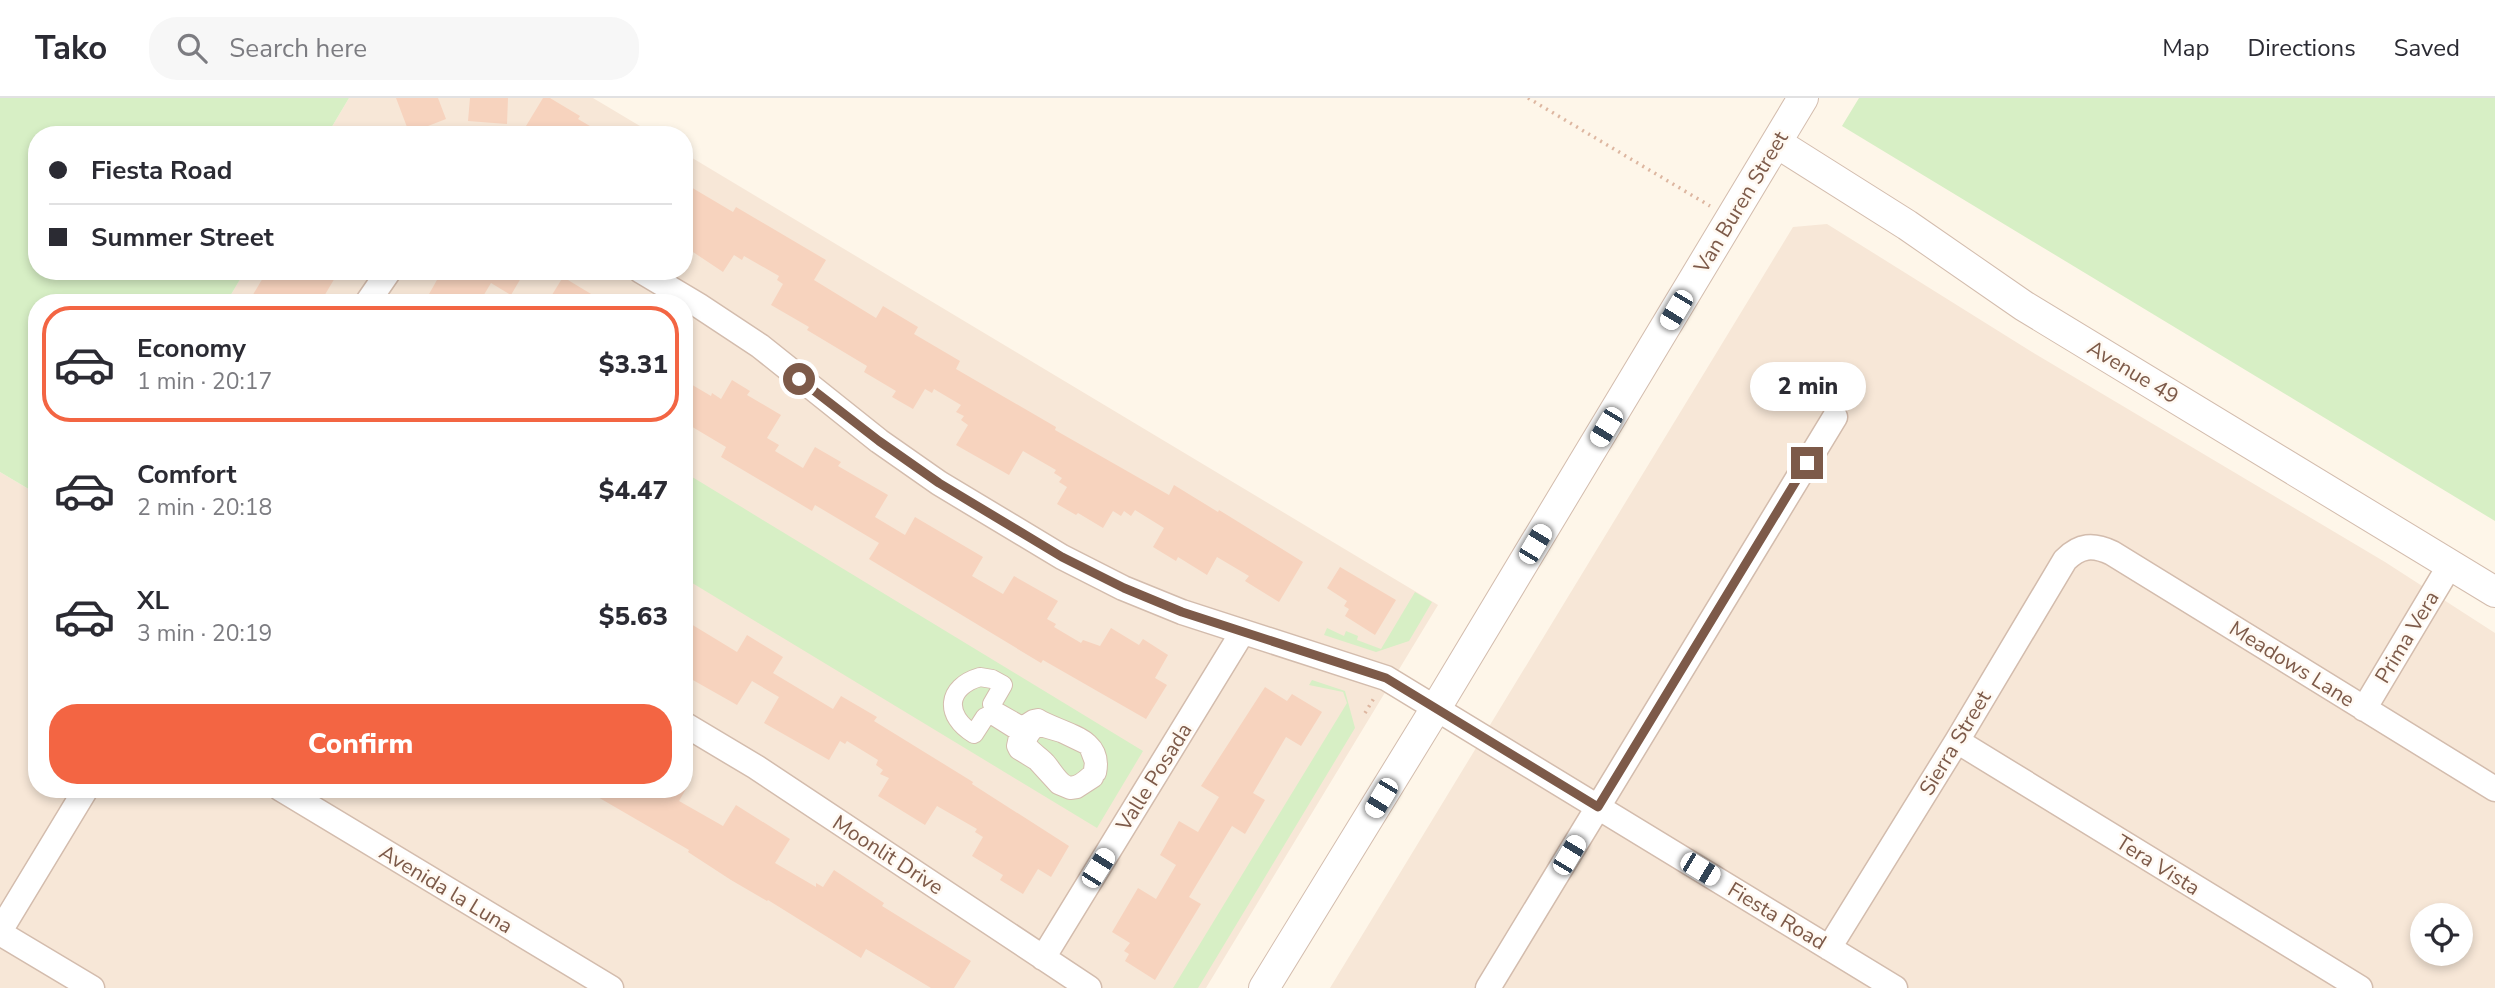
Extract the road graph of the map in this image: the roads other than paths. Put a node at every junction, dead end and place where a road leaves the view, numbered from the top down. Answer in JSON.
{"nodes":[{"id":1,"x":1803,"y":98,"type":"edge"},
{"id":2,"x":1777,"y":143,"type":"junction"},
{"id":3,"x":655,"y":280,"type":"edge"},
{"id":4,"x":679,"y":294,"type":"edge"},
{"id":5,"x":693,"y":302,"type":"edge"},
{"id":6,"x":1835,"y":417,"type":"dead end"},
{"id":7,"x":2087,"y":546,"type":"joint"},
{"id":8,"x":2450,"y":565,"type":"junction"},
{"id":9,"x":2495,"y":592,"type":"edge"},
{"id":10,"x":1242,"y":633,"type":"junction"},
{"id":11,"x":1436,"y":708,"type":"junction"},
{"id":12,"x":2364,"y":709,"type":"junction"},
{"id":13,"x":693,"y":729,"type":"edge"},
{"id":14,"x":1957,"y":741,"type":"junction"},
{"id":15,"x":1037,"y":755,"type":"joint"},
{"id":16,"x":2495,"y":789,"type":"edge"},
{"id":17,"x":81,"y":798,"type":"edge"},
{"id":18,"x":296,"y":798,"type":"edge"},
{"id":19,"x":1598,"y":807,"type":"junction"},
{"id":20,"x":0,"y":932,"type":"edge"},
{"id":21,"x":1829,"y":948,"type":"junction"},
{"id":22,"x":1043,"y":958,"type":"junction"},
{"id":23,"x":92,"y":988,"type":"edge"},
{"id":24,"x":611,"y":988,"type":"edge"},
{"id":25,"x":1089,"y":988,"type":"edge"},
{"id":26,"x":1264,"y":988,"type":"edge"},
{"id":27,"x":1488,"y":988,"type":"edge"},
{"id":28,"x":1895,"y":988,"type":"edge"},
{"id":29,"x":2360,"y":988,"type":"edge"}],
"edges":[{"from":1,"to":2,"type":"street","name":"Van Buren Street"},
{"from":2,"to":8,"type":"street","name":"Avenue 49"},
{"from":2,"to":11,"type":"street","name":"Van Buren Street"},
{"from":3,"to":4,"type":"street","name":"Fiesta Road"},
{"from":5,"to":10,"type":"street","name":"Fiesta Road"},
{"from":6,"to":19,"type":"street"},
{"from":7,"to":12,"type":"street","name":"Meadows Lane"},
{"from":7,"to":14,"type":"street","name":"Sierra Street"},
{"from":8,"to":9,"type":"street","name":"Avenue 49"},
{"from":8,"to":12,"type":"street","name":"Prima Vera"},
{"from":10,"to":11,"type":"street","name":"Fiesta Road"},
{"from":10,"to":22,"type":"street","name":"Valle Posada"},
{"from":11,"to":19,"type":"street","name":"Fiesta Road"},
{"from":11,"to":26,"type":"street","name":"Van Buren Street"},
{"from":12,"to":16,"type":"street","name":"Meadows Lane"},
{"from":13,"to":22,"type":"street","name":"Moonlit Drive"},
{"from":14,"to":21,"type":"street","name":"Sierra Street"},
{"from":14,"to":29,"type":"street","name":"Tera Vista"},
{"from":15,"to":15,"type":"street"},
{"from":17,"to":20,"type":"street"},
{"from":18,"to":24,"type":"street","name":"Avenida la Luna"},
{"from":19,"to":21,"type":"street","name":"Fiesta Road"},
{"from":19,"to":27,"type":"street"},
{"from":20,"to":23,"type":"street"},
{"from":21,"to":28,"type":"street","name":"Fiesta Road"},
{"from":22,"to":25,"type":"street","name":"Moonlit Drive"}]}
